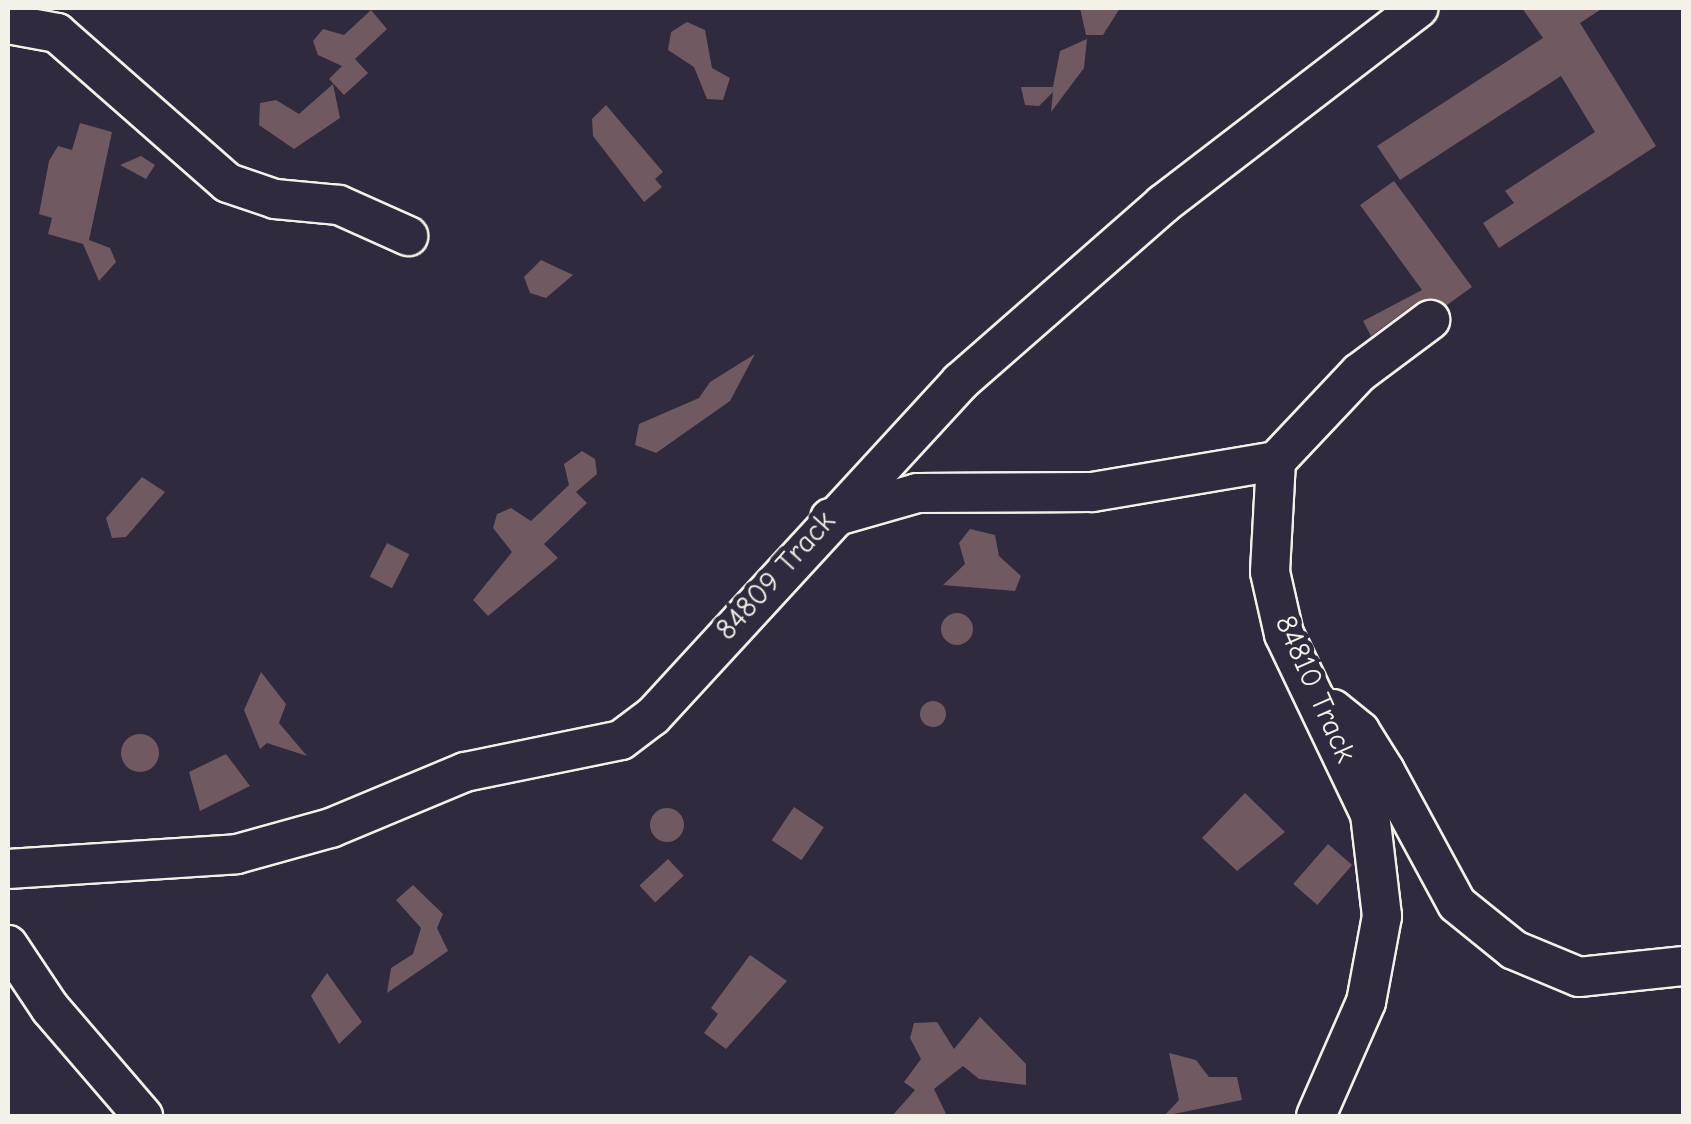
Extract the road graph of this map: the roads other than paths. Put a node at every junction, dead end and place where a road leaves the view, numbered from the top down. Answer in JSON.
{"nodes":[{"id":1,"x":1418,"y":8,"type":"edge"},
{"id":2,"x":8,"y":24,"type":"edge"},
{"id":3,"x":408,"y":236,"type":"dead end"},
{"id":4,"x":1430,"y":320,"type":"dead end"},
{"id":5,"x":1276,"y":461,"type":"junction"},
{"id":6,"x":826,"y":519,"type":"junction"},
{"id":7,"x":1319,"y":698,"type":"junction"},
{"id":8,"x":8,"y":869,"type":"edge"},
{"id":9,"x":8,"y":945,"type":"edge"},
{"id":10,"x":1684,"y":966,"type":"edge"},
{"id":11,"x":143,"y":1116,"type":"edge"},
{"id":12,"x":1316,"y":1116,"type":"edge"}],
"edges":[{"from":1,"to":6,"type":"street","name":"84809 Track"},
{"from":2,"to":3,"type":"street"},
{"from":4,"to":5,"type":"street"},
{"from":5,"to":6,"type":"street"},
{"from":5,"to":7,"type":"street","name":"84810 Track"},
{"from":6,"to":8,"type":"street","name":"84809 Track"},
{"from":7,"to":10,"type":"street"},
{"from":7,"to":12,"type":"street","name":"84810 Track"},
{"from":9,"to":11,"type":"street"}]}
